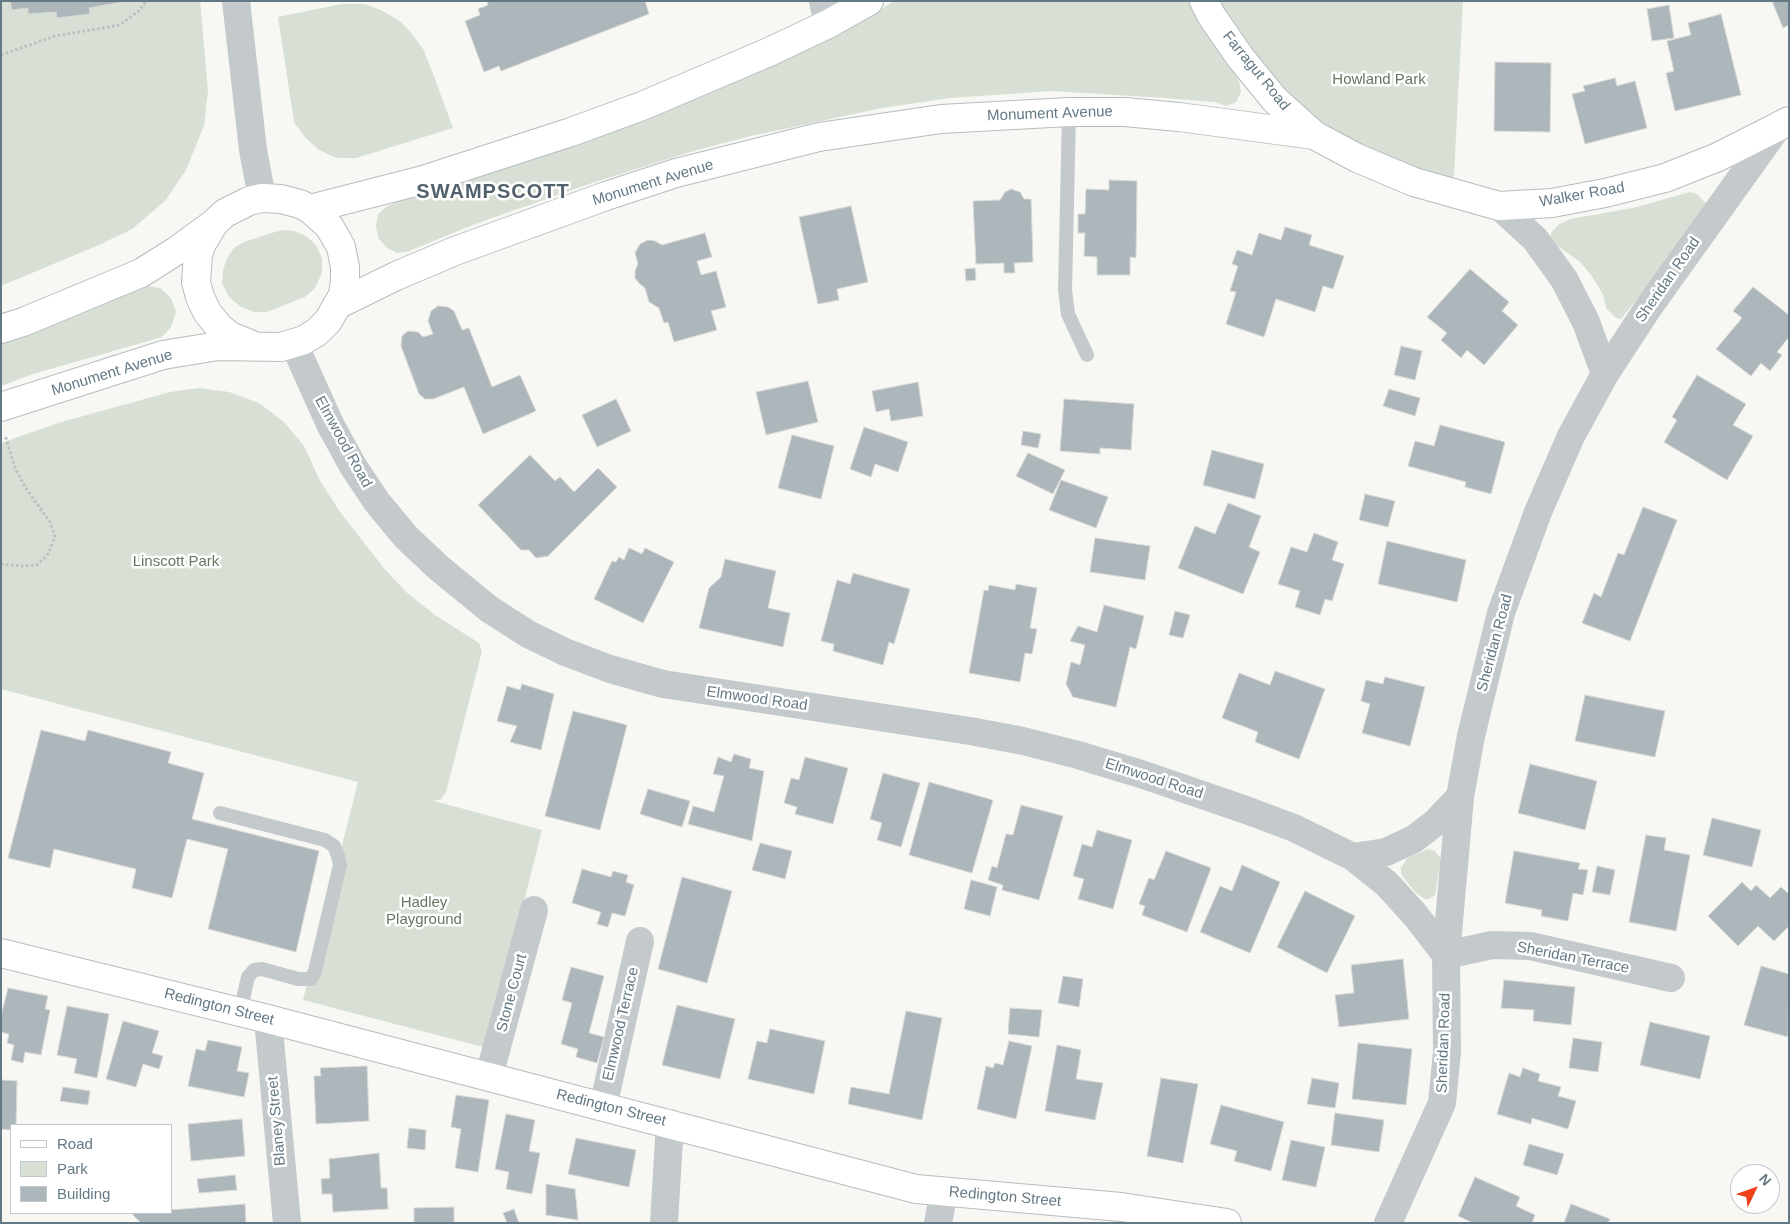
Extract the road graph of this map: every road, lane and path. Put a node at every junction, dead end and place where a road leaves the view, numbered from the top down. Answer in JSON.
{"nodes":[{"id":1,"x":146,"y":1,"type":"edge"},
{"id":2,"x":236,"y":1,"type":"edge"},
{"id":3,"x":869,"y":1,"type":"edge"},
{"id":4,"x":1204,"y":1,"type":"edge"},
{"id":5,"x":826,"y":12,"type":"edge"},
{"id":6,"x":1,"y":55,"type":"edge"},
{"id":7,"x":1069,"y":112,"type":"junction"},
{"id":8,"x":1784,"y":123,"type":"edge"},
{"id":9,"x":1314,"y":136,"type":"junction"},
{"id":10,"x":262,"y":198,"type":"junction"},
{"id":11,"x":1499,"y":206,"type":"junction"},
{"id":12,"x":310,"y":209,"type":"junction"},
{"id":13,"x":214,"y":224,"type":"junction"},
{"id":14,"x":339,"y":304,"type":"junction"},
{"id":15,"x":1,"y":329,"type":"edge"},
{"id":16,"x":294,"y":344,"type":"junction"},
{"id":17,"x":254,"y":346,"type":"junction"},
{"id":18,"x":1087,"y":355,"type":"dead end"},
{"id":19,"x":1605,"y":374,"type":"junction"},
{"id":20,"x":2,"y":417,"type":"edge"},
{"id":21,"x":1,"y":564,"type":"edge"},
{"id":22,"x":1460,"y":797,"type":"junction"},
{"id":23,"x":220,"y":813,"type":"dead end"},
{"id":24,"x":1353,"y":857,"type":"junction"},
{"id":25,"x":534,"y":910,"type":"dead end"},
{"id":26,"x":640,"y":941,"type":"dead end"},
{"id":27,"x":1,"y":953,"type":"edge"},
{"id":28,"x":1446,"y":955,"type":"junction"},
{"id":29,"x":1672,"y":978,"type":"dead end"},
{"id":30,"x":240,"y":1012,"type":"junction"},
{"id":31,"x":268,"y":1019,"type":"junction"},
{"id":32,"x":489,"y":1076,"type":"junction"},
{"id":33,"x":603,"y":1107,"type":"junction"},
{"id":34,"x":670,"y":1123,"type":"junction"},
{"id":35,"x":944,"y":1191,"type":"junction"},
{"id":36,"x":287,"y":1223,"type":"edge"},
{"id":37,"x":664,"y":1223,"type":"edge"},
{"id":38,"x":938,"y":1223,"type":"edge"},
{"id":39,"x":1227,"y":1223,"type":"edge"},
{"id":40,"x":1388,"y":1223,"type":"edge"}],
"edges":[{"from":1,"to":6,"type":"path"},
{"from":2,"to":10,"type":"street"},
{"from":3,"to":5,"type":"street"},
{"from":4,"to":9,"type":"street","name":"Farragut Road"},
{"from":5,"to":12,"type":"street"},
{"from":7,"to":9,"type":"street","name":"Monument Avenue"},
{"from":7,"to":14,"type":"street","name":"Monument Avenue"},
{"from":7,"to":18,"type":"lane"},
{"from":8,"to":11,"type":"street","name":"Walker Road"},
{"from":8,"to":19,"type":"street","name":"Sheridan Road"},
{"from":9,"to":11,"type":"street","name":"Walker Road"},
{"from":10,"to":12,"type":"street"},
{"from":10,"to":13,"type":"street"},
{"from":11,"to":19,"type":"street"},
{"from":12,"to":14,"type":"street"},
{"from":13,"to":15,"type":"street"},
{"from":13,"to":17,"type":"street"},
{"from":14,"to":16,"type":"street","name":"Monument Avenue"},
{"from":16,"to":17,"type":"street","name":"Monument Avenue"},
{"from":16,"to":24,"type":"street","name":"Elmwood Road"},
{"from":17,"to":20,"type":"street","name":"Monument Avenue"},
{"from":19,"to":22,"type":"street","name":"Sheridan Road"},
{"from":20,"to":21,"type":"path"},
{"from":22,"to":24,"type":"street"},
{"from":22,"to":28,"type":"street","name":"Sheridan Road"},
{"from":23,"to":30,"type":"lane"},
{"from":24,"to":28,"type":"street","name":"Elmwood Road"},
{"from":25,"to":32,"type":"street","name":"Stone Court"},
{"from":26,"to":33,"type":"street","name":"Elmwood Terrace"},
{"from":27,"to":30,"type":"street","name":"Redington Street"},
{"from":28,"to":29,"type":"street","name":"Sheridan Terrace"},
{"from":28,"to":40,"type":"street","name":"Sheridan Road"},
{"from":30,"to":31,"type":"street","name":"Redington Street"},
{"from":31,"to":32,"type":"street","name":"Redington Street"},
{"from":31,"to":36,"type":"street","name":"Blaney Street"},
{"from":32,"to":33,"type":"street","name":"Redington Street"},
{"from":33,"to":34,"type":"street","name":"Redington Street"},
{"from":34,"to":35,"type":"street","name":"Redington Street"},
{"from":34,"to":37,"type":"street"},
{"from":35,"to":38,"type":"street"},
{"from":35,"to":39,"type":"street","name":"Redington Street"}]}
